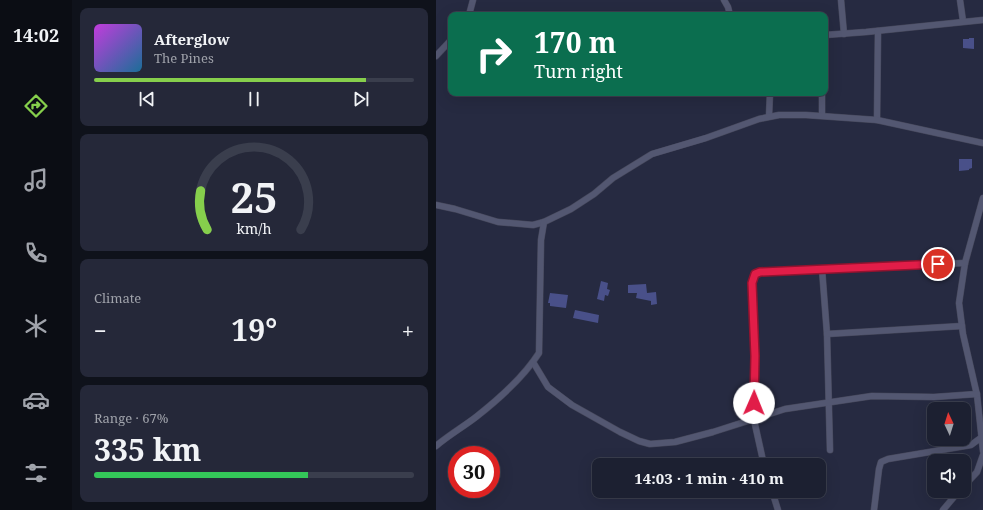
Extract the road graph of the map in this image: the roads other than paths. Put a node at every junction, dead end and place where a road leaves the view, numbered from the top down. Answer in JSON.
{"nodes":[{"id":1,"x":473,"y":0,"type":"edge"},
{"id":2,"x":724,"y":0,"type":"edge"},
{"id":3,"x":841,"y":0,"type":"edge"},
{"id":4,"x":960,"y":0,"type":"edge"},
{"id":5,"x":470,"y":12,"type":"edge"},
{"id":6,"x":729,"y":12,"type":"edge"},
{"id":7,"x":983,"y":20,"type":"edge"},
{"id":8,"x":963,"y":21,"type":"junction"},
{"id":9,"x":878,"y":31,"type":"junction"},
{"id":10,"x":844,"y":34,"type":"junction"},
{"id":11,"x":828,"y":35,"type":"edge"},
{"id":12,"x":448,"y":43,"type":"edge"},
{"id":13,"x":436,"y":56,"type":"edge"},
{"id":14,"x":770,"y":96,"type":"edge"},
{"id":15,"x":822,"y":96,"type":"edge"},
{"id":16,"x":822,"y":115,"type":"junction"},
{"id":17,"x":769,"y":116,"type":"junction"},
{"id":18,"x":877,"y":120,"type":"junction"},
{"id":19,"x":983,"y":144,"type":"edge"},
{"id":20,"x":983,"y":198,"type":"edge"},
{"id":21,"x":436,"y":205,"type":"edge"},
{"id":22,"x":544,"y":222,"type":"junction"},
{"id":23,"x":964,"y":263,"type":"junction"},
{"id":24,"x":822,"y":269,"type":"junction"},
{"id":25,"x":962,"y":326,"type":"junction"},
{"id":26,"x":827,"y":334,"type":"junction"},
{"id":27,"x":533,"y":362,"type":"junction"},
{"id":28,"x":977,"y":394,"type":"junction"},
{"id":29,"x":829,"y":403,"type":"junction"},
{"id":30,"x":754,"y":420,"type":"junction"},
{"id":31,"x":982,"y":434,"type":"edge"},
{"id":32,"x":436,"y":446,"type":"edge"},
{"id":33,"x":830,"y":450,"type":"dead end"},
{"id":34,"x":983,"y":451,"type":"edge"},
{"id":35,"x":983,"y":455,"type":"edge"},
{"id":36,"x":762,"y":458,"type":"edge"},
{"id":37,"x":971,"y":478,"type":"edge"},
{"id":38,"x":774,"y":498,"type":"edge"},
{"id":39,"x":953,"y":498,"type":"edge"},
{"id":40,"x":778,"y":510,"type":"edge"},
{"id":41,"x":874,"y":510,"type":"edge"},
{"id":42,"x":943,"y":510,"type":"edge"}],
"edges":[{"from":1,"to":5,"type":"street"},
{"from":2,"to":6,"type":"street"},
{"from":3,"to":10,"type":"street"},
{"from":4,"to":8,"type":"street"},
{"from":7,"to":8,"type":"street"},
{"from":8,"to":9,"type":"street"},
{"from":9,"to":10,"type":"street"},
{"from":9,"to":18,"type":"street"},
{"from":10,"to":11,"type":"street"},
{"from":12,"to":13,"type":"street"},
{"from":14,"to":17,"type":"street"},
{"from":15,"to":16,"type":"street"},
{"from":16,"to":17,"type":"street"},
{"from":16,"to":18,"type":"street"},
{"from":17,"to":22,"type":"street"},
{"from":18,"to":19,"type":"street"},
{"from":20,"to":23,"type":"street"},
{"from":21,"to":22,"type":"street"},
{"from":22,"to":27,"type":"street"},
{"from":23,"to":24,"type":"street"},
{"from":23,"to":25,"type":"street"},
{"from":24,"to":26,"type":"street"},
{"from":24,"to":30,"type":"street"},
{"from":25,"to":26,"type":"street"},
{"from":25,"to":28,"type":"street"},
{"from":26,"to":29,"type":"street"},
{"from":27,"to":30,"type":"street"},
{"from":27,"to":32,"type":"street"},
{"from":28,"to":29,"type":"street"},
{"from":28,"to":31,"type":"street"},
{"from":29,"to":30,"type":"street"},
{"from":29,"to":33,"type":"street"},
{"from":30,"to":36,"type":"street"},
{"from":31,"to":34,"type":"street"},
{"from":31,"to":41,"type":"street"},
{"from":35,"to":37,"type":"street"},
{"from":38,"to":40,"type":"street"},
{"from":39,"to":42,"type":"street"}]}
